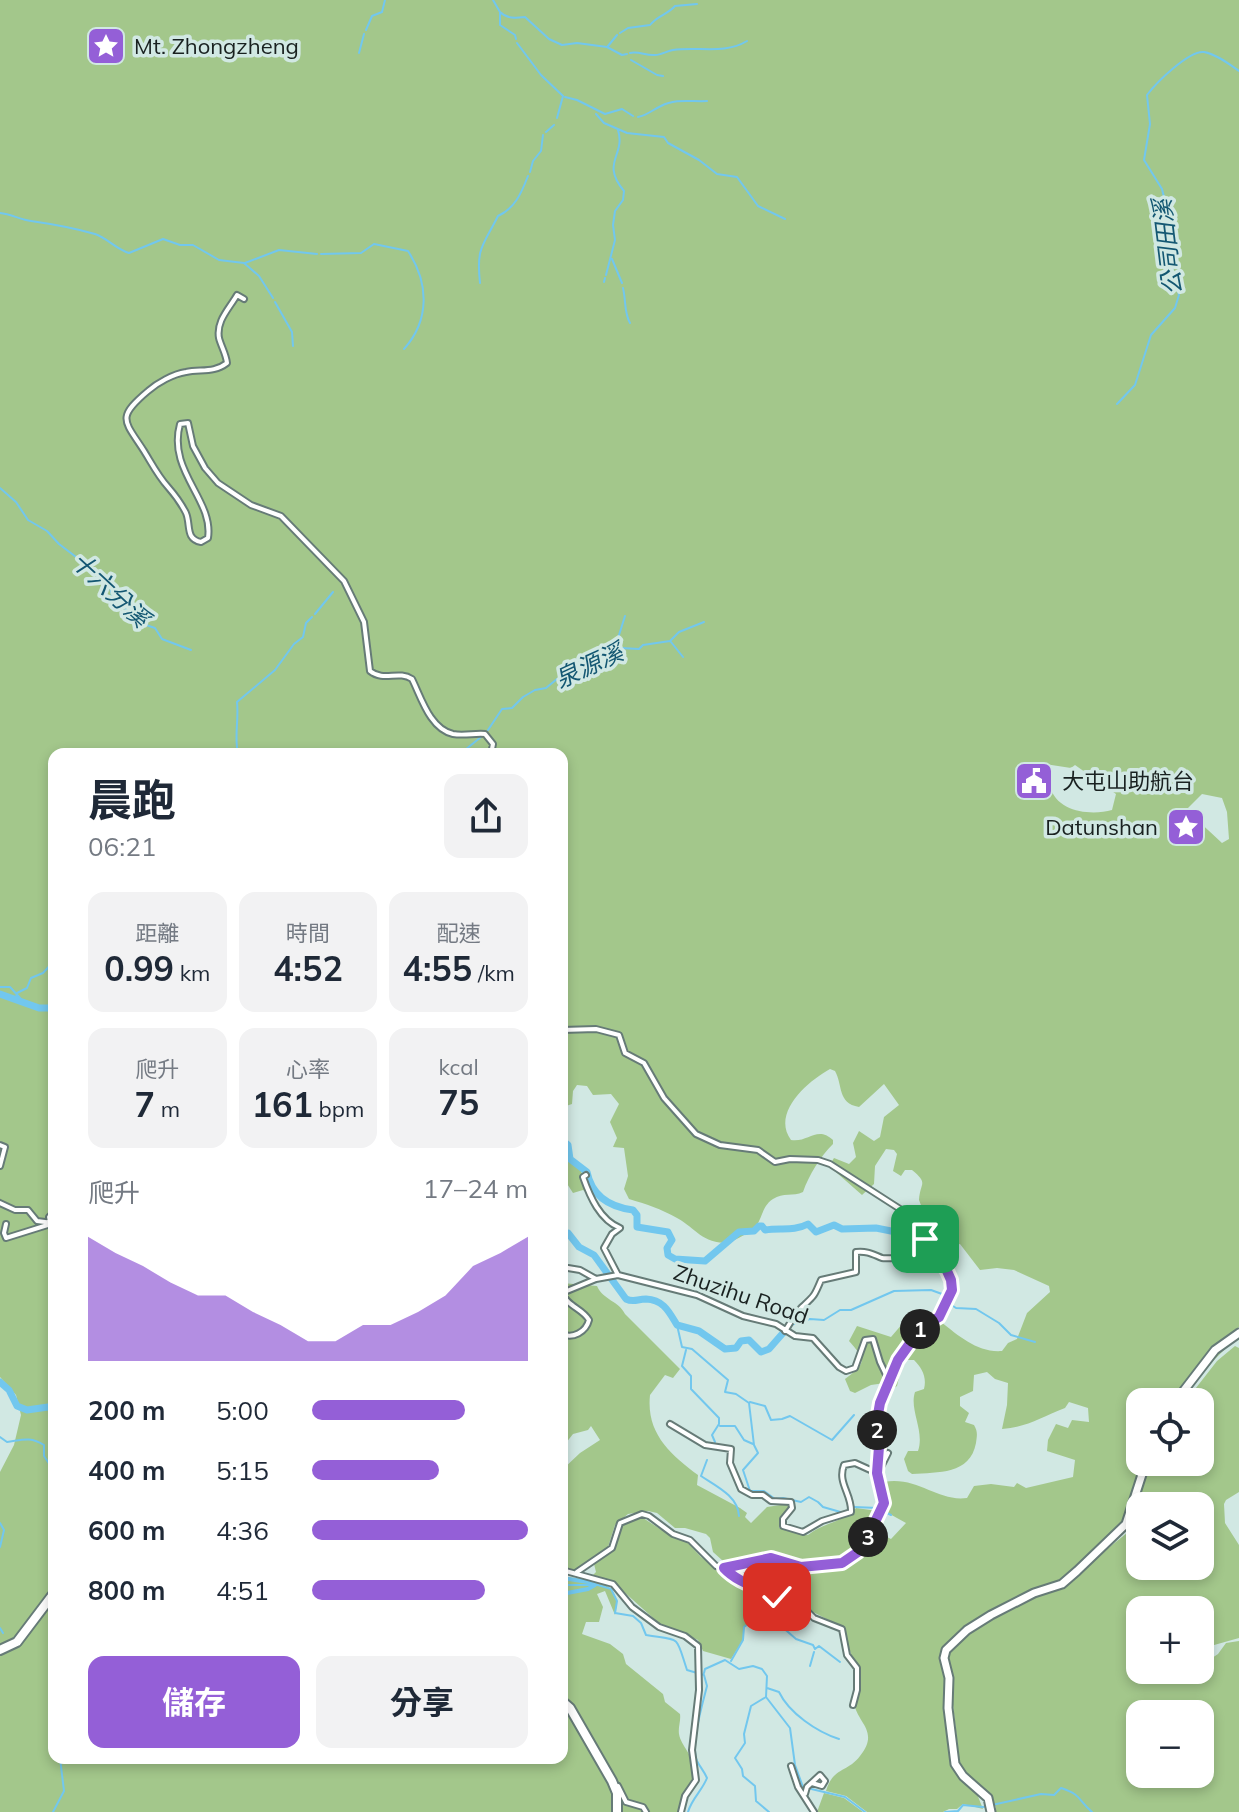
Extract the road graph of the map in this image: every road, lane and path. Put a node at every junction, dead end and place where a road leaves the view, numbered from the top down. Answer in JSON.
{"nodes":[{"id":1,"x":244,"y":299,"type":"dead end"},
{"id":2,"x":492,"y":748,"type":"edge"},
{"id":3,"x":568,"y":1030,"type":"edge"},
{"id":4,"x":0,"y":1145,"type":"edge"},
{"id":5,"x":0,"y":1166,"type":"edge"},
{"id":6,"x":586,"y":1175,"type":"dead end"},
{"id":7,"x":0,"y":1203,"type":"edge"},
{"id":8,"x":48,"y":1222,"type":"edge"},
{"id":9,"x":6,"y":1224,"type":"dead end"},
{"id":10,"x":48,"y":1224,"type":"edge"},
{"id":11,"x":938,"y":1255,"type":"junction"},
{"id":12,"x":568,"y":1268,"type":"edge"},
{"id":13,"x":618,"y":1275,"type":"junction"},
{"id":14,"x":596,"y":1279,"type":"junction"},
{"id":15,"x":568,"y":1291,"type":"edge"},
{"id":16,"x":568,"y":1304,"type":"edge"},
{"id":17,"x":785,"y":1331,"type":"junction"},
{"id":18,"x":1239,"y":1333,"type":"edge"},
{"id":19,"x":568,"y":1337,"type":"edge"},
{"id":20,"x":890,"y":1383,"type":"junction"},
{"id":21,"x":1186,"y":1388,"type":"edge"},
{"id":22,"x":670,"y":1424,"type":"dead end"},
{"id":23,"x":888,"y":1453,"type":"dead end"},
{"id":24,"x":877,"y":1473,"type":"junction"},
{"id":25,"x":1141,"y":1476,"type":"edge"},
{"id":26,"x":724,"y":1568,"type":"junction"},
{"id":27,"x":568,"y":1571,"type":"edge"},
{"id":28,"x":577,"y":1572,"type":"junction"},
{"id":29,"x":48,"y":1601,"type":"edge"},
{"id":30,"x":0,"y":1650,"type":"edge"},
{"id":31,"x":853,"y":1705,"type":"dead end"},
{"id":32,"x":568,"y":1706,"type":"edge"},
{"id":33,"x":791,"y":1766,"type":"dead end"},
{"id":34,"x":612,"y":1781,"type":"junction"},
{"id":35,"x":812,"y":1783,"type":"dead end"},
{"id":36,"x":806,"y":1791,"type":"junction"},
{"id":37,"x":617,"y":1812,"type":"edge"},
{"id":38,"x":646,"y":1812,"type":"edge"},
{"id":39,"x":681,"y":1812,"type":"edge"},
{"id":40,"x":814,"y":1812,"type":"edge"},
{"id":41,"x":991,"y":1812,"type":"edge"}],
"edges":[{"from":1,"to":2,"type":"street"},
{"from":3,"to":11,"type":"street"},
{"from":4,"to":5,"type":"street"},
{"from":6,"to":13,"type":"street"},
{"from":7,"to":8,"type":"street"},
{"from":9,"to":10,"type":"street"},
{"from":11,"to":17,"type":"street"},
{"from":11,"to":20,"type":"street"},
{"from":12,"to":14,"type":"street"},
{"from":13,"to":14,"type":"street","name":"Zhuzihu Road"},
{"from":13,"to":17,"type":"street","name":"Zhuzihu Road"},
{"from":14,"to":15,"type":"street","name":"Zhuzihu Road"},
{"from":16,"to":19,"type":"street","name":"Zhuzihu Road"},
{"from":17,"to":20,"type":"street","name":"Zhuzihu Road"},
{"from":18,"to":21,"type":"main road"},
{"from":20,"to":24,"type":"street"},
{"from":22,"to":24,"type":"street"},
{"from":23,"to":24,"type":"street"},
{"from":24,"to":26,"type":"street"},
{"from":25,"to":41,"type":"main road"},
{"from":26,"to":28,"type":"street"},
{"from":26,"to":31,"type":"street"},
{"from":27,"to":28,"type":"street"},
{"from":28,"to":39,"type":"street"},
{"from":29,"to":30,"type":"main road"},
{"from":32,"to":34,"type":"main road"},
{"from":33,"to":36,"type":"street"},
{"from":34,"to":37,"type":"main road"},
{"from":34,"to":38,"type":"street"},
{"from":35,"to":36,"type":"street"},
{"from":36,"to":40,"type":"street"}]}
